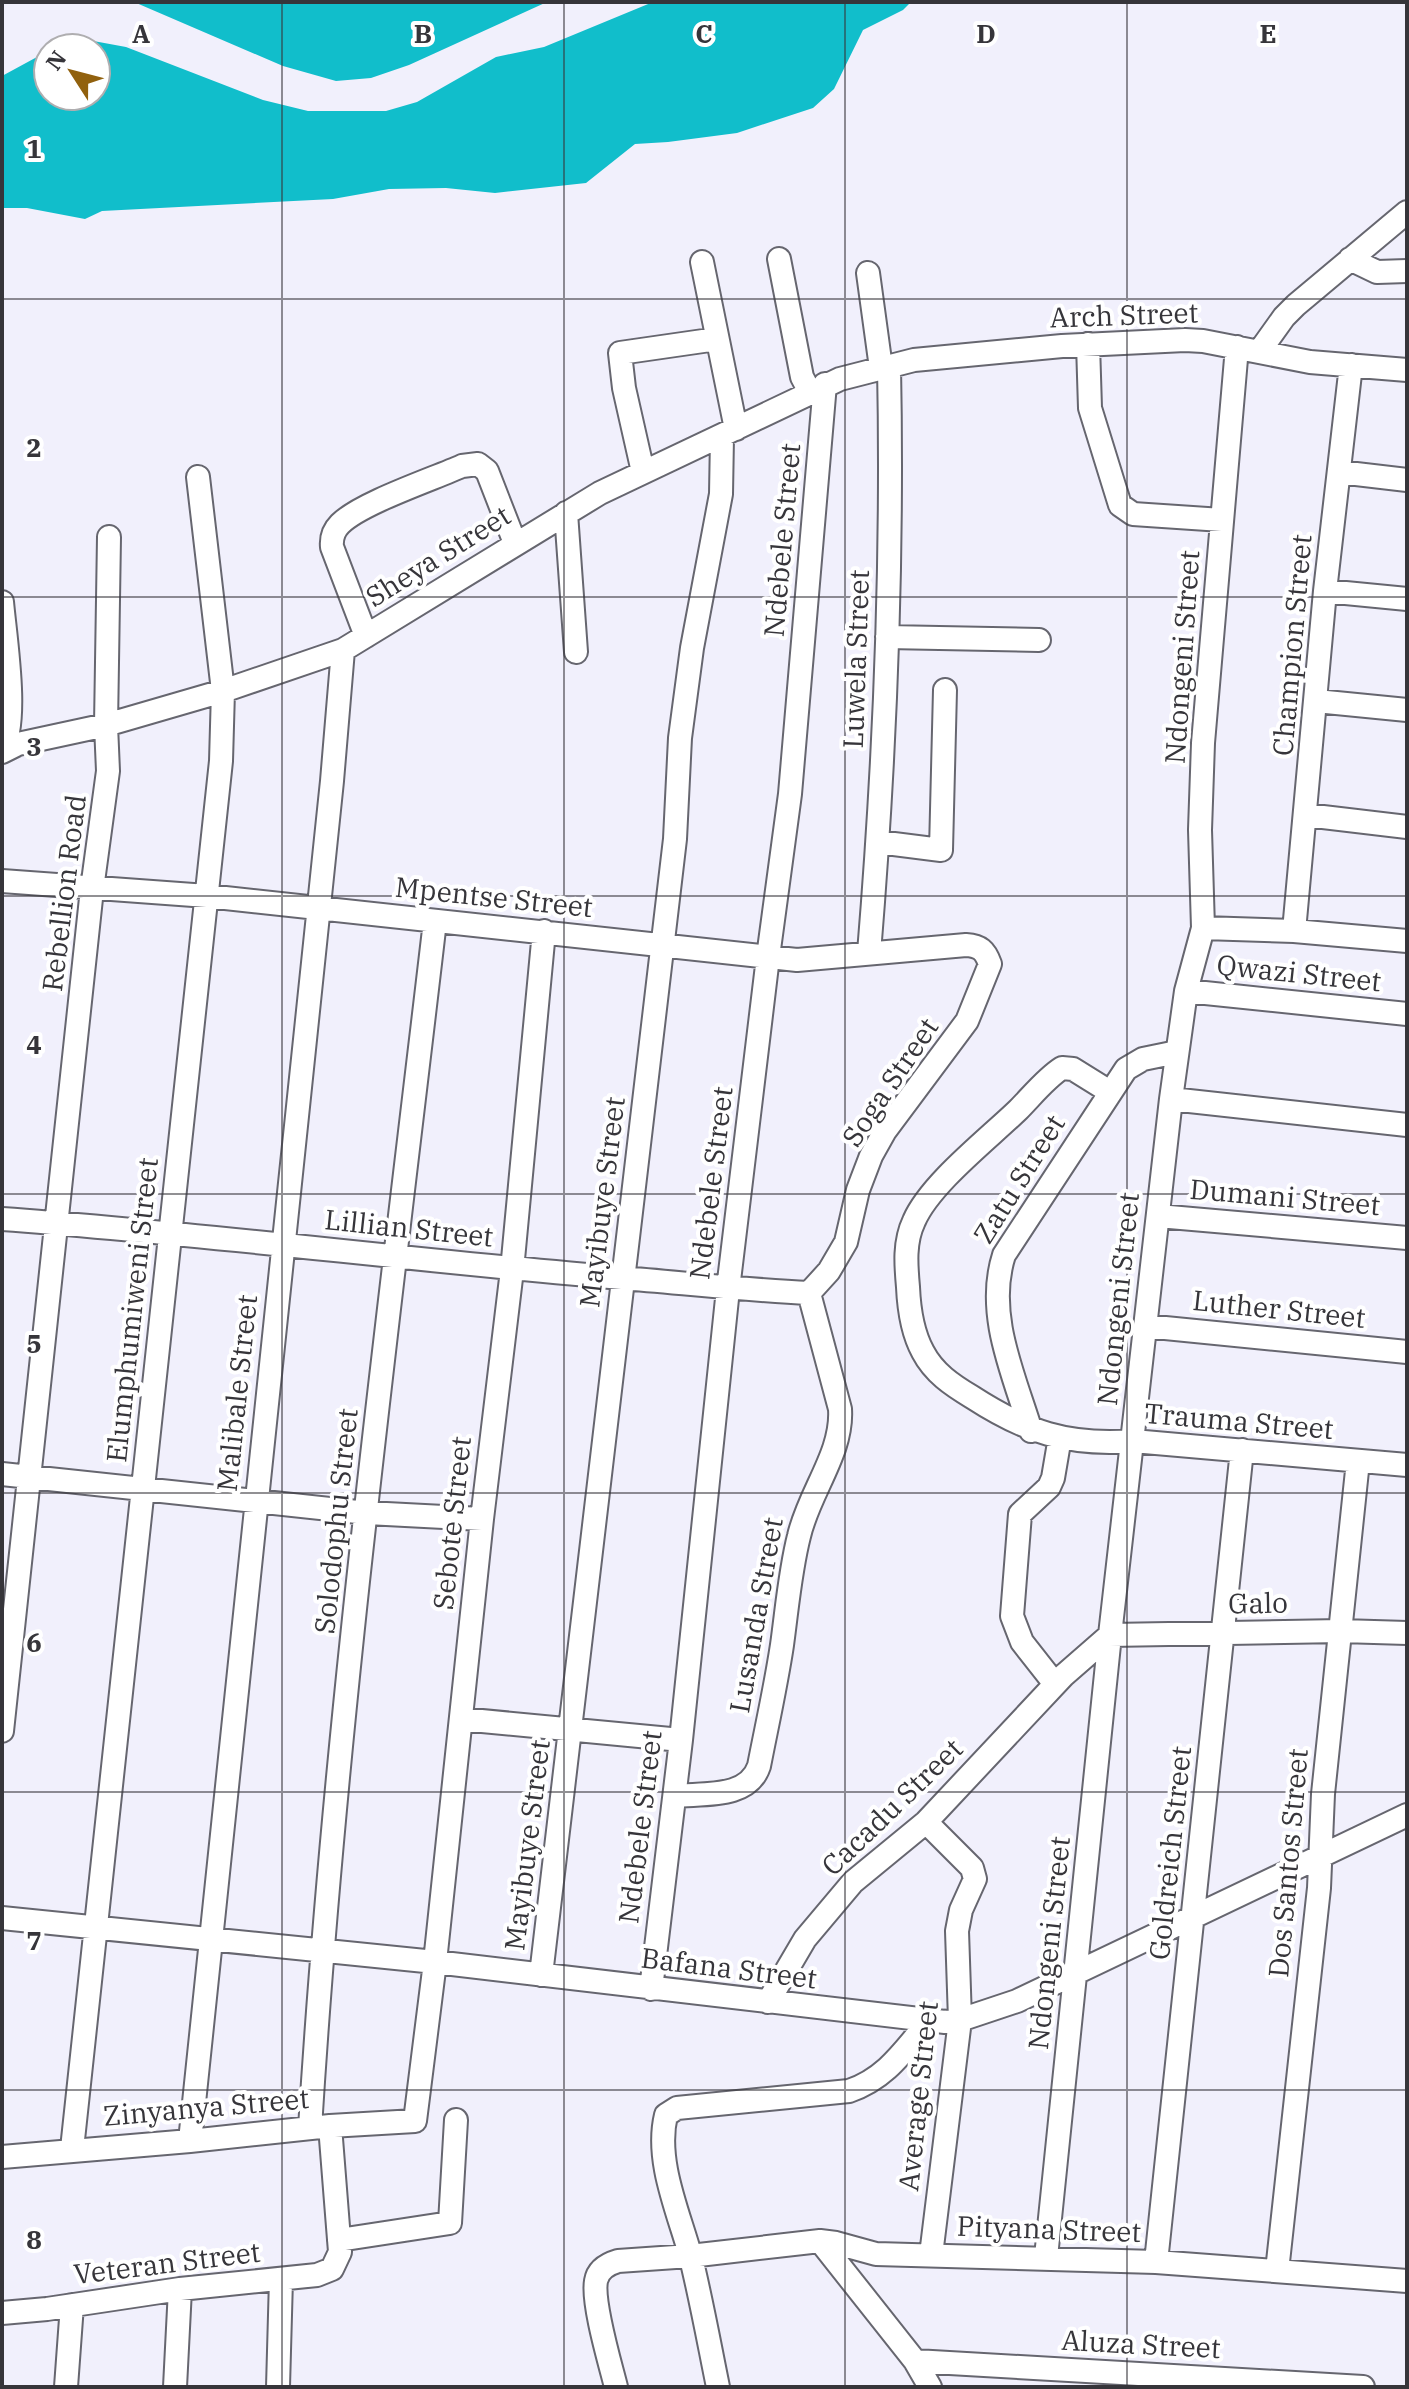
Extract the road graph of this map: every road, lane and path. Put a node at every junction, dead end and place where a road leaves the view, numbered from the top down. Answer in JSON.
{"nodes":[{"id":1,"x":1407,"y":212,"type":"edge"},
{"id":2,"x":779,"y":259,"type":"dead end"},
{"id":3,"x":1350,"y":259,"type":"junction"},
{"id":4,"x":702,"y":262,"type":"dead end"},
{"id":5,"x":1407,"y":271,"type":"edge"},
{"id":6,"x":868,"y":273,"type":"dead end"},
{"id":7,"x":717,"y":339,"type":"junction"},
{"id":8,"x":1088,"y":344,"type":"junction"},
{"id":9,"x":1237,"y":347,"type":"junction"},
{"id":10,"x":1259,"y":352,"type":"junction"},
{"id":11,"x":1351,"y":365,"type":"junction"},
{"id":12,"x":885,"y":367,"type":"junction"},
{"id":13,"x":1407,"y":370,"type":"edge"},
{"id":14,"x":818,"y":388,"type":"junction"},
{"id":15,"x":729,"y":433,"type":"junction"},
{"id":16,"x":643,"y":472,"type":"junction"},
{"id":17,"x":1339,"y":472,"type":"junction"},
{"id":18,"x":198,"y":477,"type":"dead end"},
{"id":19,"x":1407,"y":480,"type":"edge"},
{"id":20,"x":566,"y":513,"type":"junction"},
{"id":21,"x":1222,"y":520,"type":"junction"},
{"id":22,"x":109,"y":537,"type":"dead end"},
{"id":23,"x":515,"y":543,"type":"junction"},
{"id":24,"x":1325,"y":591,"type":"junction"},
{"id":25,"x":1407,"y":599,"type":"edge"},
{"id":26,"x":2,"y":602,"type":"edge"},
{"id":27,"x":366,"y":636,"type":"junction"},
{"id":28,"x":887,"y":637,"type":"junction"},
{"id":29,"x":1039,"y":640,"type":"dead end"},
{"id":30,"x":343,"y":650,"type":"junction"},
{"id":31,"x":576,"y":652,"type":"dead end"},
{"id":32,"x":945,"y":690,"type":"dead end"},
{"id":33,"x":223,"y":691,"type":"junction"},
{"id":34,"x":1316,"y":701,"type":"junction"},
{"id":35,"x":1407,"y":710,"type":"edge"},
{"id":36,"x":106,"y":725,"type":"junction"},
{"id":37,"x":2,"y":750,"type":"edge"},
{"id":38,"x":1306,"y":815,"type":"junction"},
{"id":39,"x":1407,"y":827,"type":"edge"},
{"id":40,"x":878,"y":842,"type":"junction"},
{"id":41,"x":2,"y":881,"type":"edge"},
{"id":42,"x":92,"y":889,"type":"junction"},
{"id":43,"x":207,"y":896,"type":"junction"},
{"id":44,"x":318,"y":909,"type":"junction"},
{"id":45,"x":435,"y":921,"type":"junction"},
{"id":46,"x":1203,"y":928,"type":"junction"},
{"id":47,"x":544,"y":931,"type":"junction"},
{"id":48,"x":1294,"y":931,"type":"junction"},
{"id":49,"x":1407,"y":941,"type":"edge"},
{"id":50,"x":663,"y":945,"type":"junction"},
{"id":51,"x":979,"y":946,"type":"joint"},
{"id":52,"x":869,"y":953,"type":"junction"},
{"id":53,"x":768,"y":957,"type":"junction"},
{"id":54,"x":1186,"y":991,"type":"junction"},
{"id":55,"x":1407,"y":1014,"type":"edge"},
{"id":56,"x":1177,"y":1052,"type":"junction"},
{"id":57,"x":1110,"y":1092,"type":"junction"},
{"id":58,"x":1171,"y":1099,"type":"junction"},
{"id":59,"x":1407,"y":1125,"type":"edge"},
{"id":60,"x":1158,"y":1216,"type":"junction"},
{"id":61,"x":2,"y":1219,"type":"edge"},
{"id":62,"x":58,"y":1223,"type":"junction"},
{"id":63,"x":170,"y":1232,"type":"junction"},
{"id":64,"x":1407,"y":1238,"type":"edge"},
{"id":65,"x":282,"y":1243,"type":"junction"},
{"id":66,"x":396,"y":1258,"type":"junction"},
{"id":67,"x":512,"y":1270,"type":"junction"},
{"id":68,"x":624,"y":1278,"type":"junction"},
{"id":69,"x":728,"y":1289,"type":"junction"},
{"id":70,"x":809,"y":1293,"type":"junction"},
{"id":71,"x":1145,"y":1326,"type":"junction"},
{"id":72,"x":1407,"y":1352,"type":"edge"},
{"id":73,"x":1031,"y":1431,"type":"junction"},
{"id":74,"x":1060,"y":1437,"type":"junction"},
{"id":75,"x":1133,"y":1441,"type":"junction"},
{"id":76,"x":1242,"y":1450,"type":"junction"},
{"id":77,"x":1358,"y":1461,"type":"junction"},
{"id":78,"x":1407,"y":1465,"type":"edge"},
{"id":79,"x":2,"y":1474,"type":"edge"},
{"id":80,"x":29,"y":1476,"type":"junction"},
{"id":81,"x":144,"y":1490,"type":"junction"},
{"id":82,"x":257,"y":1502,"type":"junction"},
{"id":83,"x":367,"y":1513,"type":"junction"},
{"id":84,"x":482,"y":1519,"type":"junction"},
{"id":85,"x":1341,"y":1631,"type":"junction"},
{"id":86,"x":1407,"y":1633,"type":"edge"},
{"id":87,"x":1223,"y":1634,"type":"junction"},
{"id":88,"x":1110,"y":1635,"type":"junction"},
{"id":89,"x":1055,"y":1684,"type":"junction"},
{"id":90,"x":461,"y":1719,"type":"junction"},
{"id":91,"x":572,"y":1728,"type":"junction"},
{"id":92,"x":2,"y":1731,"type":"edge"},
{"id":93,"x":681,"y":1740,"type":"junction"},
{"id":94,"x":675,"y":1796,"type":"junction"},
{"id":95,"x":1407,"y":1815,"type":"edge"},
{"id":96,"x":926,"y":1822,"type":"junction"},
{"id":97,"x":1322,"y":1854,"type":"junction"},
{"id":98,"x":1194,"y":1915,"type":"junction"},
{"id":99,"x":2,"y":1918,"type":"edge"},
{"id":100,"x":97,"y":1928,"type":"junction"},
{"id":101,"x":210,"y":1940,"type":"junction"},
{"id":102,"x":321,"y":1950,"type":"junction"},
{"id":103,"x":435,"y":1962,"type":"junction"},
{"id":104,"x":1077,"y":1971,"type":"junction"},
{"id":105,"x":541,"y":1975,"type":"junction"},
{"id":106,"x":651,"y":1989,"type":"junction"},
{"id":107,"x":768,"y":2002,"type":"junction"},
{"id":108,"x":960,"y":2020,"type":"junction"},
{"id":109,"x":929,"y":2021,"type":"junction"},
{"id":110,"x":456,"y":2120,"type":"dead end"},
{"id":111,"x":415,"y":2121,"type":"joint"},
{"id":112,"x":320,"y":2127,"type":"junction"},
{"id":113,"x":190,"y":2141,"type":"junction"},
{"id":114,"x":72,"y":2149,"type":"junction"},
{"id":115,"x":2,"y":2157,"type":"edge"},
{"id":116,"x":339,"y":2240,"type":"junction"},
{"id":117,"x":820,"y":2241,"type":"junction"},
{"id":118,"x":931,"y":2255,"type":"junction"},
{"id":119,"x":690,"y":2256,"type":"junction"},
{"id":120,"x":1046,"y":2257,"type":"junction"},
{"id":121,"x":1156,"y":2262,"type":"junction"},
{"id":122,"x":336,"y":2265,"type":"joint"},
{"id":123,"x":1277,"y":2271,"type":"junction"},
{"id":124,"x":281,"y":2279,"type":"junction"},
{"id":125,"x":1407,"y":2281,"type":"edge"},
{"id":126,"x":180,"y":2289,"type":"junction"},
{"id":127,"x":72,"y":2305,"type":"junction"},
{"id":128,"x":2,"y":2313,"type":"edge"},
{"id":129,"x":915,"y":2361,"type":"junction"},
{"id":130,"x":66,"y":2387,"type":"edge"},
{"id":131,"x":175,"y":2387,"type":"edge"},
{"id":132,"x":278,"y":2387,"type":"edge"},
{"id":133,"x":616,"y":2387,"type":"edge"},
{"id":134,"x":718,"y":2387,"type":"edge"},
{"id":135,"x":930,"y":2387,"type":"edge"},
{"id":136,"x":1363,"y":2387,"type":"edge"}],
"edges":[{"from":1,"to":3,"type":"street"},
{"from":2,"to":14,"type":"street"},
{"from":3,"to":5,"type":"street"},
{"from":3,"to":10,"type":"street"},
{"from":4,"to":7,"type":"street","name":"Mayibuye Street"},
{"from":6,"to":12,"type":"street","name":"Luwela Street"},
{"from":7,"to":15,"type":"street","name":"Mayibuye Street"},
{"from":7,"to":16,"type":"street"},
{"from":8,"to":9,"type":"street","name":"Arch Street"},
{"from":8,"to":12,"type":"street","name":"Arch Street"},
{"from":8,"to":21,"type":"street"},
{"from":9,"to":10,"type":"street","name":"Arch Street"},
{"from":9,"to":21,"type":"street","name":"Ndongeni Street"},
{"from":10,"to":11,"type":"street","name":"Arch Street"},
{"from":11,"to":13,"type":"street","name":"Arch Street"},
{"from":11,"to":17,"type":"street","name":"Champion Street"},
{"from":12,"to":14,"type":"street","name":"Sheya Street"},
{"from":12,"to":28,"type":"street","name":"Luwela Street"},
{"from":14,"to":15,"type":"street","name":"Sheya Street"},
{"from":14,"to":53,"type":"street","name":"Ndebele Street"},
{"from":15,"to":16,"type":"street","name":"Sheya Street"},
{"from":15,"to":50,"type":"street","name":"Mayibuye Street"},
{"from":16,"to":20,"type":"street","name":"Sheya Street"},
{"from":17,"to":19,"type":"street"},
{"from":17,"to":24,"type":"street","name":"Champion Street"},
{"from":18,"to":33,"type":"street","name":"Elumphumiweni Street"},
{"from":20,"to":23,"type":"street","name":"Sheya Street"},
{"from":20,"to":31,"type":"street"},
{"from":21,"to":46,"type":"street","name":"Ndongeni Street"},
{"from":22,"to":36,"type":"street","name":"Rebellion Road"},
{"from":23,"to":27,"type":"street","name":"Sheya Street"},
{"from":23,"to":27,"type":"street"},
{"from":24,"to":25,"type":"street"},
{"from":24,"to":34,"type":"street","name":"Champion Street"},
{"from":26,"to":37,"type":"street"},
{"from":27,"to":30,"type":"street","name":"Sheya Street"},
{"from":28,"to":29,"type":"street"},
{"from":28,"to":40,"type":"street","name":"Luwela Street"},
{"from":30,"to":33,"type":"street","name":"Sheya Street"},
{"from":30,"to":44,"type":"street","name":"Malibale Street"},
{"from":32,"to":40,"type":"street"},
{"from":33,"to":36,"type":"street","name":"Sheya Street"},
{"from":33,"to":43,"type":"street","name":"Elumphumiweni Street"},
{"from":34,"to":35,"type":"street"},
{"from":34,"to":38,"type":"street","name":"Champion Street"},
{"from":36,"to":37,"type":"street","name":"Sheya Street"},
{"from":36,"to":42,"type":"street","name":"Rebellion Road"},
{"from":38,"to":39,"type":"street"},
{"from":38,"to":48,"type":"street","name":"Champion Street"},
{"from":40,"to":52,"type":"street","name":"Luwela Street"},
{"from":41,"to":42,"type":"street","name":"Mpentse Street"},
{"from":42,"to":43,"type":"street","name":"Mpentse Street"},
{"from":42,"to":62,"type":"street","name":"Rebellion Road"},
{"from":43,"to":44,"type":"street","name":"Mpentse Street"},
{"from":43,"to":63,"type":"street","name":"Elumphumiweni Street"},
{"from":44,"to":45,"type":"street","name":"Mpentse Street"},
{"from":44,"to":65,"type":"street","name":"Malibale Street"},
{"from":45,"to":47,"type":"street","name":"Mpentse Street"},
{"from":45,"to":66,"type":"street","name":"Solodophu Street"},
{"from":46,"to":48,"type":"street"},
{"from":46,"to":54,"type":"street","name":"Ndongeni Street"},
{"from":47,"to":50,"type":"street","name":"Mpentse Street"},
{"from":47,"to":67,"type":"street","name":"Sebote Street"},
{"from":48,"to":49,"type":"street"},
{"from":50,"to":53,"type":"street","name":"Mpentse Street"},
{"from":50,"to":68,"type":"street","name":"Mayibuye Street"},
{"from":51,"to":52,"type":"street","name":"Mpentse Street"},
{"from":51,"to":70,"type":"street","name":"Soga Street"},
{"from":52,"to":53,"type":"street","name":"Mpentse Street"},
{"from":53,"to":69,"type":"street","name":"Ndebele Street"},
{"from":54,"to":55,"type":"street","name":"Qwazi Street"},
{"from":54,"to":56,"type":"street","name":"Ndongeni Street"},
{"from":56,"to":57,"type":"street","name":"Zatu Street"},
{"from":56,"to":58,"type":"street","name":"Ndongeni Street"},
{"from":57,"to":73,"type":"street","name":"Zatu Street"},
{"from":57,"to":73,"type":"street","name":"Trauma Street"},
{"from":58,"to":59,"type":"street"},
{"from":58,"to":60,"type":"street","name":"Ndongeni Street"},
{"from":60,"to":64,"type":"street","name":"Dumani Street"},
{"from":60,"to":71,"type":"street","name":"Ndongeni Street"},
{"from":61,"to":62,"type":"street","name":"Lillian Street"},
{"from":62,"to":63,"type":"street","name":"Lillian Street"},
{"from":62,"to":80,"type":"street","name":"Rebellion Road"},
{"from":63,"to":65,"type":"street","name":"Lillian Street"},
{"from":63,"to":81,"type":"street","name":"Elumphumiweni Street"},
{"from":65,"to":66,"type":"street","name":"Lillian Street"},
{"from":65,"to":82,"type":"street","name":"Malibale Street"},
{"from":66,"to":67,"type":"street","name":"Lillian Street"},
{"from":66,"to":83,"type":"street","name":"Solodophu Street"},
{"from":67,"to":68,"type":"street","name":"Lillian Street"},
{"from":67,"to":84,"type":"street","name":"Sebote Street"},
{"from":68,"to":69,"type":"street","name":"Lillian Street"},
{"from":68,"to":91,"type":"street","name":"Mayibuye Street"},
{"from":69,"to":70,"type":"street","name":"Lillian Street"},
{"from":69,"to":93,"type":"street","name":"Ndebele Street"},
{"from":70,"to":94,"type":"street","name":"Lusanda Street"},
{"from":71,"to":72,"type":"street","name":"Luther Street"},
{"from":71,"to":75,"type":"street","name":"Ndongeni Street"},
{"from":73,"to":74,"type":"street","name":"Trauma Street"},
{"from":74,"to":75,"type":"street","name":"Trauma Street"},
{"from":74,"to":89,"type":"street"},
{"from":75,"to":76,"type":"street","name":"Trauma Street"},
{"from":75,"to":88,"type":"street","name":"Ndongeni Street"},
{"from":76,"to":77,"type":"street","name":"Trauma Street"},
{"from":76,"to":87,"type":"street","name":"Goldreich Street"},
{"from":77,"to":78,"type":"street","name":"Trauma Street"},
{"from":77,"to":85,"type":"street","name":"Dos Santos Street"},
{"from":79,"to":80,"type":"street"},
{"from":80,"to":81,"type":"street"},
{"from":80,"to":92,"type":"street","name":"Rebellion Road"},
{"from":81,"to":82,"type":"street"},
{"from":81,"to":100,"type":"street","name":"Elumphumiweni Street"},
{"from":82,"to":83,"type":"street"},
{"from":82,"to":101,"type":"street","name":"Malibale Street"},
{"from":83,"to":84,"type":"street"},
{"from":83,"to":102,"type":"street","name":"Solodophu Street"},
{"from":84,"to":90,"type":"street","name":"Sebote Street"},
{"from":85,"to":86,"type":"street","name":"Galo"},
{"from":85,"to":87,"type":"street","name":"Galo"},
{"from":85,"to":97,"type":"street","name":"Dos Santos Street"},
{"from":87,"to":88,"type":"street","name":"Galo"},
{"from":87,"to":98,"type":"street","name":"Goldreich Street"},
{"from":88,"to":89,"type":"street","name":"Cacadu Street"},
{"from":88,"to":104,"type":"street","name":"Ndongeni Street"},
{"from":89,"to":96,"type":"street","name":"Cacadu Street"},
{"from":90,"to":91,"type":"street"},
{"from":90,"to":103,"type":"street","name":"Sebote Street"},
{"from":91,"to":93,"type":"street"},
{"from":91,"to":105,"type":"street","name":"Mayibuye Street"},
{"from":93,"to":94,"type":"street","name":"Ndebele Street"},
{"from":94,"to":106,"type":"street","name":"Ndebele Street"},
{"from":95,"to":97,"type":"street","name":"Bafana Street"},
{"from":96,"to":107,"type":"street","name":"Cacadu Street"},
{"from":96,"to":108,"type":"street","name":"Average Street"},
{"from":97,"to":98,"type":"street","name":"Bafana Street"},
{"from":97,"to":123,"type":"street","name":"Dos Santos Street"},
{"from":98,"to":104,"type":"street","name":"Bafana Street"},
{"from":98,"to":121,"type":"street","name":"Goldreich Street"},
{"from":99,"to":100,"type":"street","name":"Bafana Street"},
{"from":100,"to":101,"type":"street","name":"Bafana Street"},
{"from":100,"to":114,"type":"street","name":"Elumphumiweni Street"},
{"from":101,"to":102,"type":"street","name":"Bafana Street"},
{"from":101,"to":113,"type":"street","name":"Malibale Street"},
{"from":102,"to":103,"type":"street","name":"Bafana Street"},
{"from":102,"to":112,"type":"street","name":"Solodophu Street"},
{"from":103,"to":105,"type":"street","name":"Bafana Street"},
{"from":103,"to":111,"type":"street","name":"Sebote Street"},
{"from":104,"to":108,"type":"street","name":"Bafana Street"},
{"from":104,"to":120,"type":"street","name":"Ndongeni Street"},
{"from":105,"to":106,"type":"street","name":"Bafana Street"},
{"from":106,"to":107,"type":"street","name":"Bafana Street"},
{"from":107,"to":109,"type":"street","name":"Bafana Street"},
{"from":108,"to":109,"type":"street","name":"Bafana Street"},
{"from":108,"to":118,"type":"street","name":"Average Street"},
{"from":109,"to":119,"type":"street"},
{"from":110,"to":116,"type":"street"},
{"from":111,"to":112,"type":"street","name":"Zinyanya Street"},
{"from":112,"to":113,"type":"street","name":"Zinyanya Street"},
{"from":112,"to":116,"type":"street","name":"Solodophu Street"},
{"from":113,"to":114,"type":"street","name":"Zinyanya Street"},
{"from":114,"to":115,"type":"street","name":"Zinyanya Street"},
{"from":116,"to":122,"type":"street","name":"Solodophu Street"},
{"from":117,"to":118,"type":"street","name":"Pityana Street"},
{"from":117,"to":119,"type":"street","name":"Pityana Street"},
{"from":117,"to":129,"type":"street"},
{"from":118,"to":120,"type":"street","name":"Pityana Street"},
{"from":119,"to":133,"type":"street","name":"Pityana Street"},
{"from":119,"to":134,"type":"street"},
{"from":120,"to":121,"type":"street","name":"Pityana Street"},
{"from":121,"to":123,"type":"street","name":"Pityana Street"},
{"from":122,"to":124,"type":"street","name":"Veteran Street"},
{"from":123,"to":125,"type":"street","name":"Pityana Street"},
{"from":124,"to":126,"type":"street","name":"Veteran Street"},
{"from":124,"to":132,"type":"street"},
{"from":126,"to":127,"type":"street","name":"Veteran Street"},
{"from":126,"to":131,"type":"street"},
{"from":127,"to":128,"type":"street","name":"Veteran Street"},
{"from":127,"to":130,"type":"street"},
{"from":129,"to":135,"type":"street"},
{"from":129,"to":136,"type":"street","name":"Aluza Street"}]}
